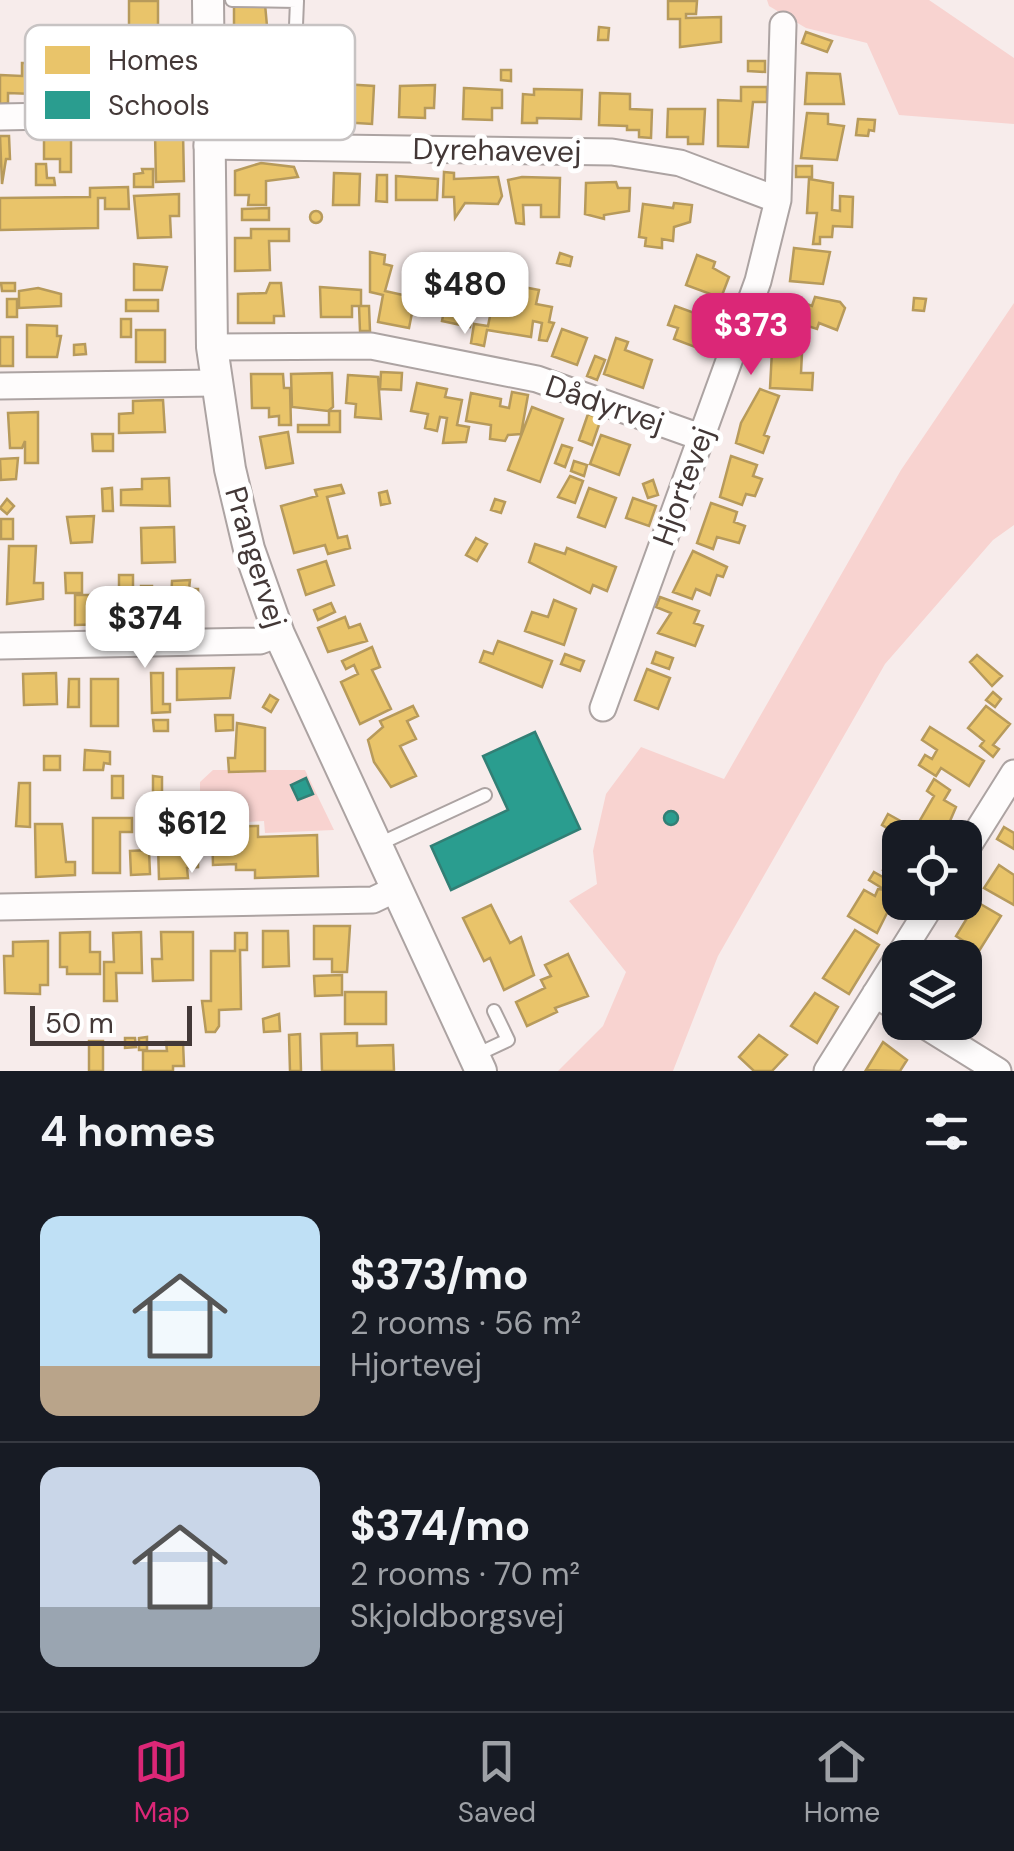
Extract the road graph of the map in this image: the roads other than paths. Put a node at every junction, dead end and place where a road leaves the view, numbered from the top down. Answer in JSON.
{"nodes":[{"id":1,"x":232,"y":0,"type":"edge"},
{"id":2,"x":296,"y":25,"type":"edge"},
{"id":3,"x":784,"y":25,"type":"dead end"},
{"id":4,"x":0,"y":117,"type":"edge"},
{"id":5,"x":25,"y":117,"type":"edge"},
{"id":6,"x":208,"y":140,"type":"edge"},
{"id":7,"x":208,"y":146,"type":"junction"},
{"id":8,"x":778,"y":200,"type":"junction"},
{"id":9,"x":212,"y":347,"type":"junction"},
{"id":10,"x":215,"y":383,"type":"junction"},
{"id":11,"x":0,"y":386,"type":"edge"},
{"id":12,"x":700,"y":437,"type":"junction"},
{"id":13,"x":279,"y":634,"type":"junction"},
{"id":14,"x":0,"y":646,"type":"edge"},
{"id":15,"x":603,"y":708,"type":"dead end"},
{"id":16,"x":1014,"y":773,"type":"edge"},
{"id":17,"x":486,"y":795,"type":"dead end"},
{"id":18,"x":982,"y":824,"type":"edge"},
{"id":19,"x":374,"y":846,"type":"junction"},
{"id":20,"x":394,"y":890,"type":"junction"},
{"id":21,"x":0,"y":907,"type":"edge"},
{"id":22,"x":922,"y":920,"type":"edge"},
{"id":23,"x":876,"y":994,"type":"junction"},
{"id":24,"x":882,"y":998,"type":"edge"},
{"id":25,"x":494,"y":1012,"type":"dead end"},
{"id":26,"x":947,"y":1040,"type":"edge"},
{"id":27,"x":477,"y":1063,"type":"edge"},
{"id":28,"x":827,"y":1071,"type":"edge"},
{"id":29,"x":998,"y":1071,"type":"edge"}],
"edges":[{"from":1,"to":2,"type":"lane"},
{"from":3,"to":8,"type":"street","name":"Hjortevej"},
{"from":4,"to":5,"type":"street"},
{"from":6,"to":7,"type":"street","name":"Prangervej"},
{"from":7,"to":8,"type":"street","name":"Dyrehavevej"},
{"from":7,"to":9,"type":"street","name":"Prangervej"},
{"from":8,"to":12,"type":"street","name":"Hjortevej"},
{"from":9,"to":10,"type":"street","name":"Prangervej"},
{"from":9,"to":12,"type":"street","name":"Dådyrvej"},
{"from":10,"to":11,"type":"street"},
{"from":10,"to":13,"type":"street","name":"Prangervej"},
{"from":12,"to":15,"type":"street","name":"Hjortevej"},
{"from":13,"to":14,"type":"street"},
{"from":13,"to":19,"type":"street","name":"Prangervej"},
{"from":16,"to":18,"type":"street"},
{"from":17,"to":19,"type":"lane"},
{"from":19,"to":20,"type":"street","name":"Prangervej"},
{"from":20,"to":21,"type":"street"},
{"from":20,"to":27,"type":"street","name":"Prangervej"},
{"from":22,"to":23,"type":"street"},
{"from":23,"to":24,"type":"street"},
{"from":23,"to":28,"type":"street"},
{"from":25,"to":27,"type":"lane"},
{"from":26,"to":29,"type":"street"}]}
